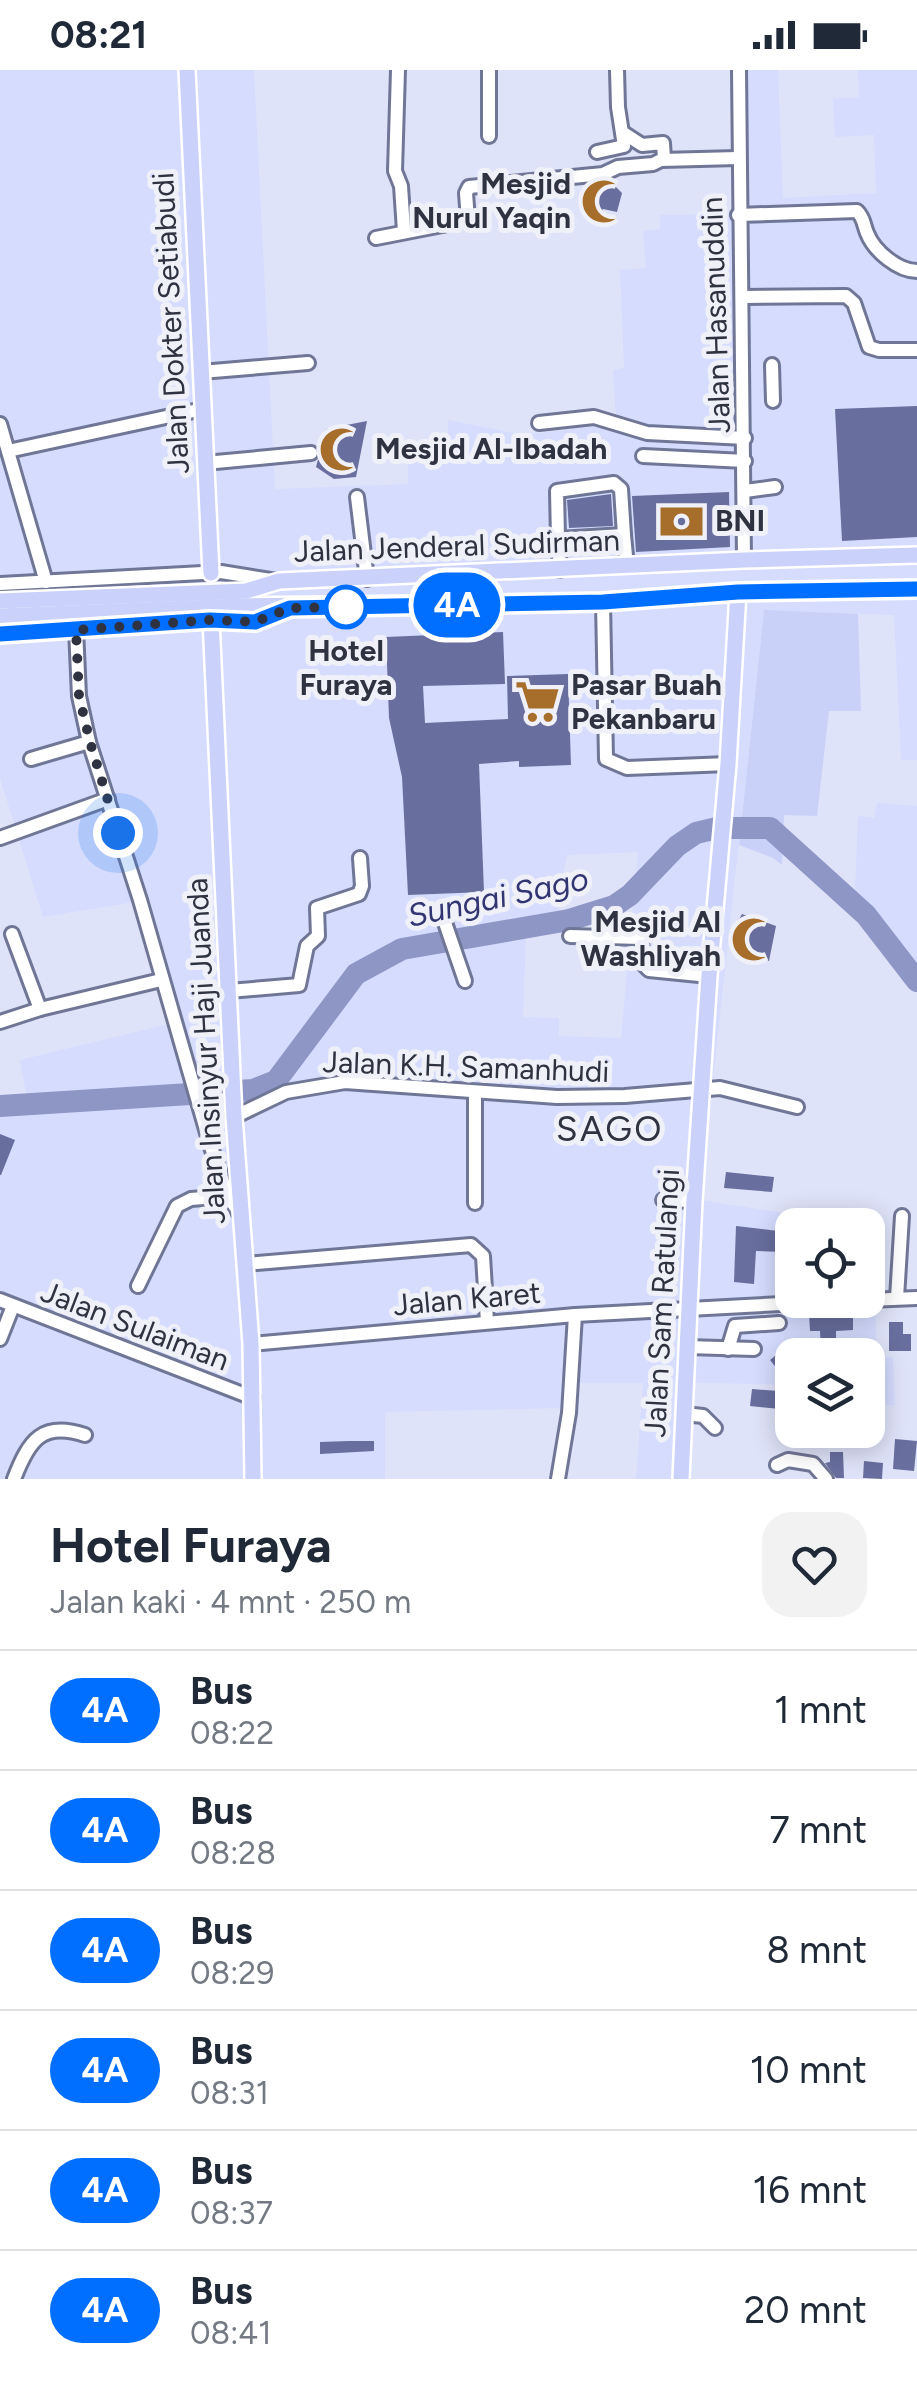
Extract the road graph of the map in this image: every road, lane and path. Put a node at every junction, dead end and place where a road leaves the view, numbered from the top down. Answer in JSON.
{"nodes":[{"id":1,"x":187,"y":70,"type":"edge"},
{"id":2,"x":398,"y":70,"type":"edge"},
{"id":3,"x":489,"y":70,"type":"edge"},
{"id":4,"x":617,"y":70,"type":"edge"},
{"id":5,"x":739,"y":70,"type":"edge"},
{"id":6,"x":622,"y":132,"type":"junction"},
{"id":7,"x":489,"y":136,"type":"dead end"},
{"id":8,"x":597,"y":152,"type":"dead end"},
{"id":9,"x":738,"y":158,"type":"junction"},
{"id":10,"x":664,"y":160,"type":"junction"},
{"id":11,"x":738,"y":214,"type":"junction"},
{"id":12,"x":404,"y":232,"type":"junction"},
{"id":13,"x":376,"y":238,"type":"dead end"},
{"id":14,"x":917,"y":271,"type":"edge"},
{"id":15,"x":742,"y":297,"type":"junction"},
{"id":16,"x":917,"y":350,"type":"edge"},
{"id":17,"x":308,"y":363,"type":"dead end"},
{"id":18,"x":772,"y":365,"type":"dead end"},
{"id":19,"x":201,"y":372,"type":"junction"},
{"id":20,"x":773,"y":401,"type":"dead end"},
{"id":21,"x":203,"y":409,"type":"junction"},
{"id":22,"x":539,"y":423,"type":"dead end"},
{"id":23,"x":0,"y":424,"type":"edge"},
{"id":24,"x":745,"y":438,"type":"junction"},
{"id":25,"x":8,"y":451,"type":"junction"},
{"id":26,"x":311,"y":453,"type":"dead end"},
{"id":27,"x":644,"y":456,"type":"dead end"},
{"id":28,"x":745,"y":461,"type":"junction"},
{"id":29,"x":205,"y":464,"type":"junction"},
{"id":30,"x":776,"y":487,"type":"dead end"},
{"id":31,"x":744,"y":491,"type":"junction"},
{"id":32,"x":357,"y":497,"type":"dead end"},
{"id":33,"x":624,"y":535,"type":"junction"},
{"id":34,"x":558,"y":540,"type":"junction"},
{"id":35,"x":917,"y":555,"type":"edge"},
{"id":36,"x":744,"y":560,"type":"junction"},
{"id":37,"x":627,"y":566,"type":"junction"},
{"id":38,"x":560,"y":570,"type":"junction"},
{"id":39,"x":211,"y":573,"type":"junction"},
{"id":40,"x":366,"y":578,"type":"junction"},
{"id":41,"x":279,"y":581,"type":"junction"},
{"id":42,"x":46,"y":582,"type":"junction"},
{"id":43,"x":0,"y":584,"type":"edge"},
{"id":44,"x":917,"y":589,"type":"edge"},
{"id":45,"x":738,"y":592,"type":"junction"},
{"id":46,"x":0,"y":601,"type":"edge"},
{"id":47,"x":603,"y":602,"type":"junction"},
{"id":48,"x":290,"y":608,"type":"junction"},
{"id":49,"x":0,"y":616,"type":"edge"},
{"id":50,"x":210,"y":620,"type":"junction"},
{"id":51,"x":76,"y":630,"type":"junction"},
{"id":52,"x":0,"y":634,"type":"edge"},
{"id":53,"x":90,"y":742,"type":"junction"},
{"id":54,"x":31,"y":758,"type":"dead end"},
{"id":55,"x":728,"y":764,"type":"junction"},
{"id":56,"x":108,"y":799,"type":"junction"},
{"id":57,"x":0,"y":838,"type":"edge"},
{"id":58,"x":360,"y":858,"type":"dead end"},
{"id":59,"x":442,"y":914,"type":"dead end"},
{"id":60,"x":12,"y":934,"type":"dead end"},
{"id":61,"x":570,"y":936,"type":"dead end"},
{"id":62,"x":709,"y":976,"type":"junction"},
{"id":63,"x":161,"y":980,"type":"junction"},
{"id":64,"x":465,"y":981,"type":"dead end"},
{"id":65,"x":229,"y":991,"type":"junction"},
{"id":66,"x":40,"y":1008,"type":"junction"},
{"id":67,"x":0,"y":1022,"type":"edge"},
{"id":68,"x":702,"y":1088,"type":"junction"},
{"id":69,"x":475,"y":1092,"type":"junction"},
{"id":70,"x":797,"y":1108,"type":"dead end"},
{"id":71,"x":234,"y":1117,"type":"junction"},
{"id":72,"x":228,"y":1196,"type":"junction"},
{"id":73,"x":663,"y":1200,"type":"dead end"},
{"id":74,"x":694,"y":1201,"type":"junction"},
{"id":75,"x":475,"y":1203,"type":"dead end"},
{"id":76,"x":902,"y":1216,"type":"dead end"},
{"id":77,"x":242,"y":1218,"type":"junction"},
{"id":78,"x":246,"y":1264,"type":"junction"},
{"id":79,"x":138,"y":1286,"type":"dead end"},
{"id":80,"x":897,"y":1298,"type":"junction"},
{"id":81,"x":917,"y":1298,"type":"edge"},
{"id":82,"x":885,"y":1299,"type":"edge"},
{"id":83,"x":6,"y":1303,"type":"edge"},
{"id":84,"x":775,"y":1305,"type":"edge"},
{"id":85,"x":688,"y":1310,"type":"junction"},
{"id":86,"x":575,"y":1315,"type":"junction"},
{"id":87,"x":487,"y":1322,"type":"junction"},
{"id":88,"x":779,"y":1323,"type":"dead end"},
{"id":89,"x":0,"y":1339,"type":"edge"},
{"id":90,"x":251,"y":1344,"type":"junction"},
{"id":91,"x":687,"y":1346,"type":"junction"},
{"id":92,"x":728,"y":1349,"type":"junction"},
{"id":93,"x":754,"y":1350,"type":"dead end"},
{"id":94,"x":253,"y":1398,"type":"junction"},
{"id":95,"x":684,"y":1414,"type":"junction"},
{"id":96,"x":716,"y":1428,"type":"dead end"},
{"id":97,"x":85,"y":1435,"type":"dead end"},
{"id":98,"x":777,"y":1464,"type":"dead end"},
{"id":99,"x":14,"y":1479,"type":"edge"},
{"id":100,"x":254,"y":1479,"type":"edge"},
{"id":101,"x":558,"y":1479,"type":"edge"},
{"id":102,"x":681,"y":1479,"type":"edge"},
{"id":103,"x":826,"y":1479,"type":"edge"}],
"edges":[{"from":1,"to":19,"type":"main road","name":"Jalan Dokter Setiabudi"},
{"from":2,"to":12,"type":"street"},
{"from":3,"to":7,"type":"street"},
{"from":4,"to":6,"type":"street"},
{"from":5,"to":9,"type":"street","name":"Jalan Hasanuddin"},
{"from":6,"to":8,"type":"street"},
{"from":6,"to":10,"type":"street"},
{"from":9,"to":10,"type":"street"},
{"from":9,"to":11,"type":"street","name":"Jalan Hasanuddin"},
{"from":10,"to":12,"type":"street"},
{"from":11,"to":14,"type":"street"},
{"from":11,"to":15,"type":"street","name":"Jalan Hasanuddin"},
{"from":12,"to":13,"type":"street"},
{"from":15,"to":16,"type":"street"},
{"from":15,"to":24,"type":"street","name":"Jalan Hasanuddin"},
{"from":17,"to":19,"type":"street"},
{"from":18,"to":20,"type":"street"},
{"from":19,"to":21,"type":"main road","name":"Jalan Dokter Setiabudi"},
{"from":21,"to":25,"type":"street"},
{"from":21,"to":29,"type":"main road","name":"Jalan Dokter Setiabudi"},
{"from":22,"to":24,"type":"street"},
{"from":23,"to":25,"type":"street"},
{"from":24,"to":28,"type":"street","name":"Jalan Hasanuddin"},
{"from":25,"to":42,"type":"street"},
{"from":26,"to":29,"type":"street"},
{"from":27,"to":28,"type":"street"},
{"from":28,"to":31,"type":"street","name":"Jalan Hasanuddin"},
{"from":29,"to":39,"type":"main road","name":"Jalan Dokter Setiabudi"},
{"from":30,"to":31,"type":"street"},
{"from":31,"to":36,"type":"street","name":"Jalan Hasanuddin"},
{"from":32,"to":40,"type":"street"},
{"from":33,"to":34,"type":"street"},
{"from":33,"to":34,"type":"street"},
{"from":33,"to":37,"type":"street"},
{"from":34,"to":38,"type":"street"},
{"from":35,"to":36,"type":"main road","name":"Jalan Jenderal Sudirman"},
{"from":36,"to":37,"type":"main road","name":"Jalan Jenderal Sudirman"},
{"from":37,"to":38,"type":"main road","name":"Jalan Jenderal Sudirman"},
{"from":38,"to":40,"type":"main road","name":"Jalan Jenderal Sudirman"},
{"from":39,"to":41,"type":"street"},
{"from":39,"to":42,"type":"street"},
{"from":40,"to":41,"type":"main road","name":"Jalan Jenderal Sudirman"},
{"from":41,"to":46,"type":"main road","name":"Jalan Jenderal Sudirman"},
{"from":42,"to":43,"type":"street"},
{"from":44,"to":45,"type":"main road","name":"Jalan Jenderal Sudirman"},
{"from":45,"to":47,"type":"main road","name":"Jalan Jenderal Sudirman"},
{"from":45,"to":55,"type":"main road","name":"Jalan Sam Ratulangi"},
{"from":47,"to":48,"type":"main road","name":"Jalan Jenderal Sudirman"},
{"from":47,"to":55,"type":"street"},
{"from":48,"to":49,"type":"main road","name":"Jalan Jenderal Sudirman"},
{"from":48,"to":50,"type":"street"},
{"from":50,"to":51,"type":"street"},
{"from":50,"to":65,"type":"main road","name":"Jalan Insinyur Haji Juanda"},
{"from":51,"to":52,"type":"street"},
{"from":51,"to":53,"type":"street"},
{"from":53,"to":54,"type":"street"},
{"from":53,"to":56,"type":"street"},
{"from":55,"to":62,"type":"main road","name":"Jalan Sam Ratulangi"},
{"from":56,"to":57,"type":"street"},
{"from":56,"to":63,"type":"street"},
{"from":58,"to":65,"type":"street"},
{"from":59,"to":64,"type":"street"},
{"from":60,"to":66,"type":"street"},
{"from":61,"to":62,"type":"street"},
{"from":62,"to":68,"type":"main road","name":"Jalan Sam Ratulangi"},
{"from":63,"to":66,"type":"street"},
{"from":63,"to":72,"type":"street"},
{"from":65,"to":71,"type":"main road","name":"Jalan Insinyur Haji Juanda"},
{"from":66,"to":67,"type":"street"},
{"from":68,"to":69,"type":"street","name":"Jalan K.H. Samanhudi"},
{"from":68,"to":70,"type":"street","name":"Jalan K.H. Samanhudi"},
{"from":68,"to":74,"type":"main road","name":"Jalan Sam Ratulangi"},
{"from":69,"to":71,"type":"street","name":"Jalan K.H. Samanhudi"},
{"from":69,"to":75,"type":"street"},
{"from":71,"to":77,"type":"main road","name":"Jalan Insinyur Haji Juanda"},
{"from":72,"to":77,"type":"street"},
{"from":72,"to":79,"type":"street"},
{"from":73,"to":74,"type":"street"},
{"from":74,"to":85,"type":"main road","name":"Jalan Sam Ratulangi"},
{"from":76,"to":80,"type":"street"},
{"from":77,"to":78,"type":"main road","name":"Jalan Insinyur Haji Juanda"},
{"from":78,"to":87,"type":"street"},
{"from":78,"to":90,"type":"main road","name":"Jalan Insinyur Haji Juanda"},
{"from":80,"to":81,"type":"street"},
{"from":80,"to":82,"type":"street"},
{"from":83,"to":89,"type":"street"},
{"from":83,"to":94,"type":"street","name":"Jalan Sulaiman"},
{"from":84,"to":85,"type":"street","name":"Jalan Karet"},
{"from":85,"to":86,"type":"street","name":"Jalan Karet"},
{"from":85,"to":91,"type":"main road","name":"Jalan Sam Ratulangi"},
{"from":86,"to":87,"type":"street","name":"Jalan Karet"},
{"from":86,"to":101,"type":"street"},
{"from":87,"to":90,"type":"street","name":"Jalan Karet"},
{"from":88,"to":92,"type":"street"},
{"from":90,"to":94,"type":"main road","name":"Jalan Insinyur Haji Juanda"},
{"from":91,"to":92,"type":"street"},
{"from":91,"to":95,"type":"main road","name":"Jalan Sam Ratulangi"},
{"from":92,"to":93,"type":"street"},
{"from":94,"to":100,"type":"main road","name":"Jalan Insinyur Haji Juanda"},
{"from":95,"to":96,"type":"street"},
{"from":95,"to":102,"type":"main road","name":"Jalan Sam Ratulangi"},
{"from":97,"to":99,"type":"street"},
{"from":98,"to":103,"type":"street"}]}
